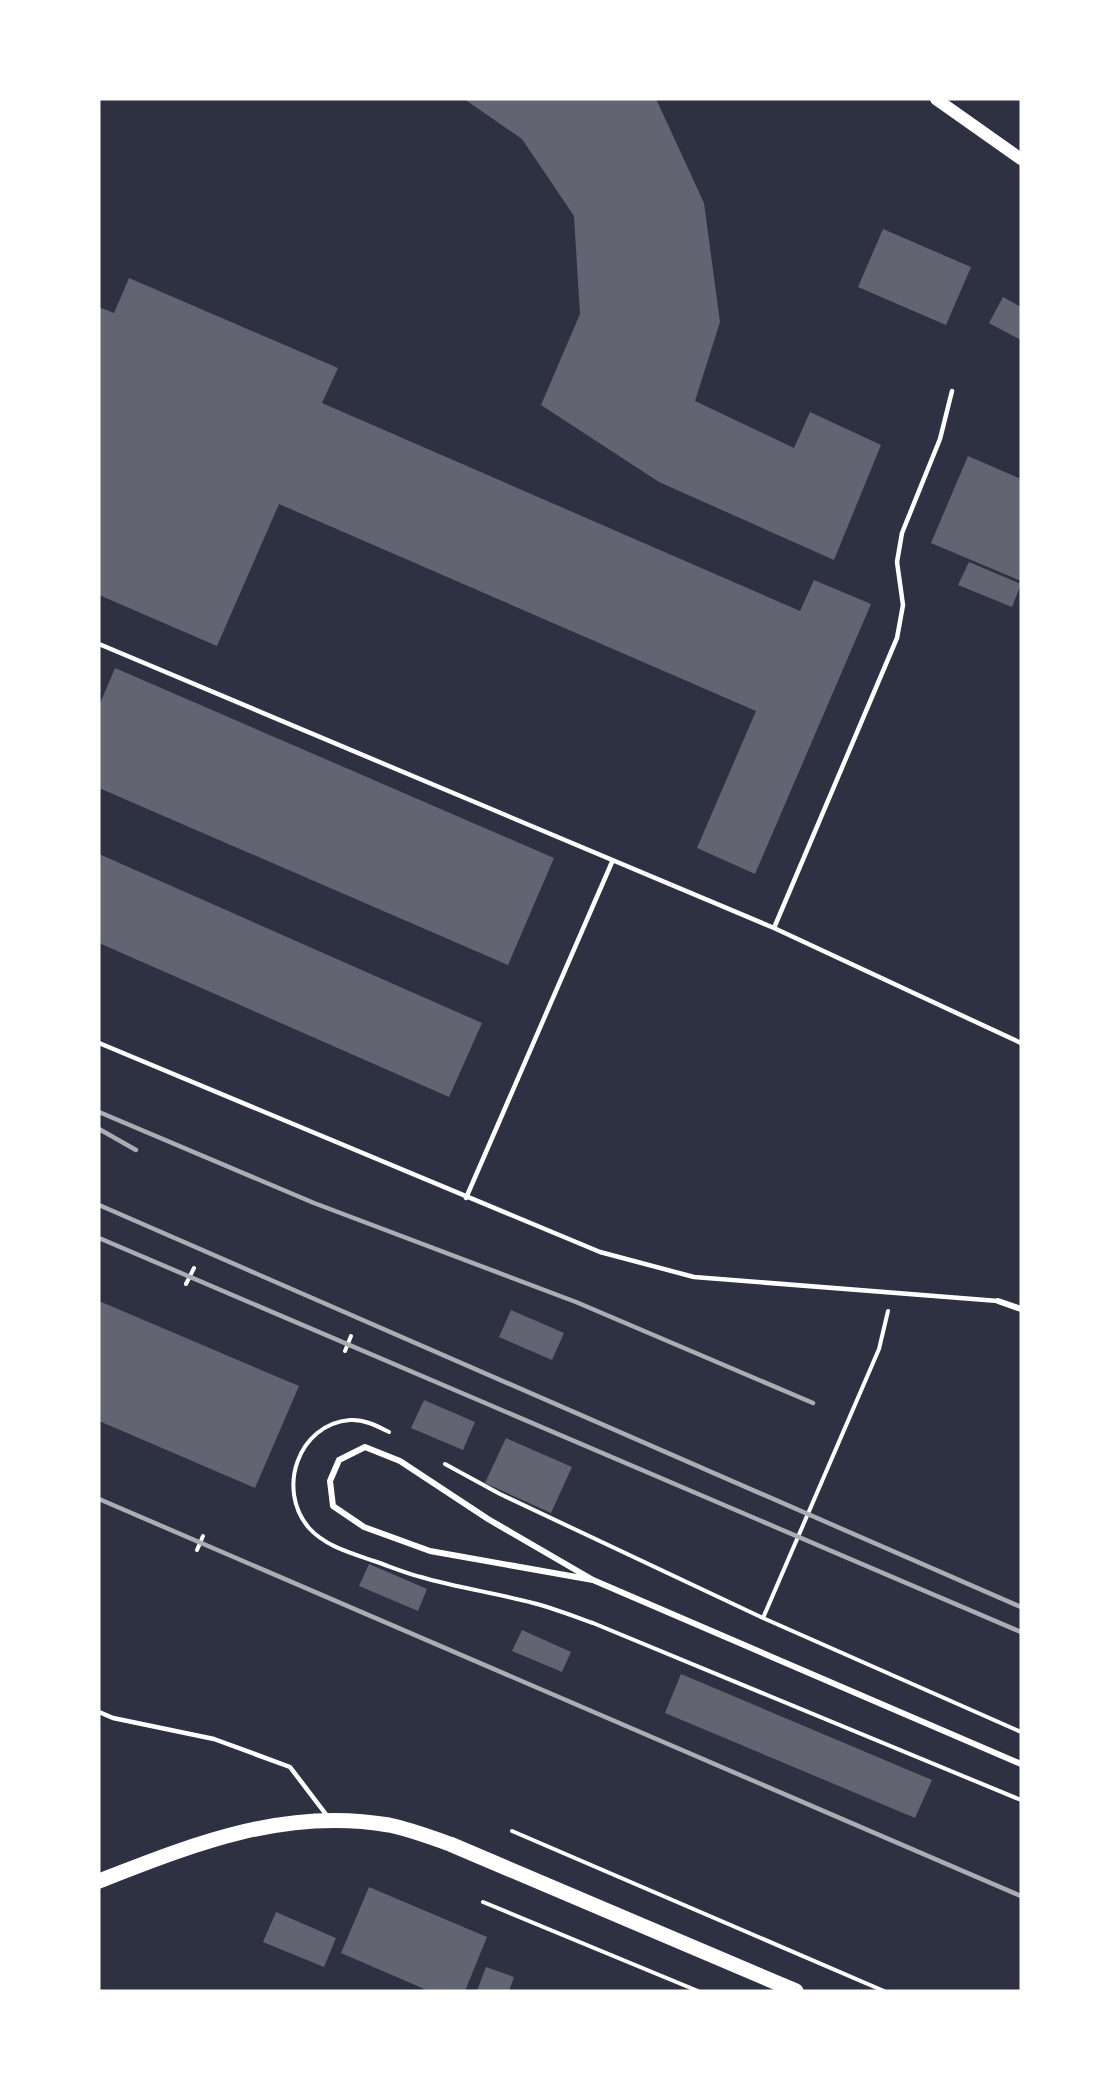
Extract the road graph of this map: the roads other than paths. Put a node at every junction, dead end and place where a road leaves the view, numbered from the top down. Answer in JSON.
{"nodes":[{"id":1,"x":936,"y":99,"type":"edge"},
{"id":2,"x":1021,"y":159,"type":"edge"},
{"id":3,"x":952,"y":391,"type":"dead end"},
{"id":4,"x":99,"y":644,"type":"edge"},
{"id":5,"x":612,"y":862,"type":"junction"},
{"id":6,"x":774,"y":928,"type":"junction"},
{"id":7,"x":99,"y":1043,"type":"edge"},
{"id":8,"x":1021,"y":1043,"type":"edge"},
{"id":9,"x":466,"y":1198,"type":"junction"},
{"id":10,"x":998,"y":1301,"type":"joint"},
{"id":11,"x":1021,"y":1309,"type":"edge"},
{"id":12,"x":593,"y":1580,"type":"junction"},
{"id":13,"x":99,"y":1712,"type":"edge"},
{"id":14,"x":1021,"y":1764,"type":"edge"},
{"id":15,"x":330,"y":1819,"type":"junction"},
{"id":16,"x":99,"y":1881,"type":"edge"},
{"id":17,"x":796,"y":1991,"type":"edge"}],
"edges":[{"from":1,"to":2,"type":"main road"},
{"from":3,"to":6,"type":"lane"},
{"from":4,"to":5,"type":"lane"},
{"from":5,"to":6,"type":"lane"},
{"from":5,"to":9,"type":"lane"},
{"from":6,"to":8,"type":"lane"},
{"from":7,"to":9,"type":"lane"},
{"from":9,"to":10,"type":"lane"},
{"from":10,"to":11,"type":"street"},
{"from":12,"to":12,"type":"street"},
{"from":12,"to":14,"type":"street"},
{"from":13,"to":15,"type":"lane"},
{"from":15,"to":16,"type":"main road"},
{"from":15,"to":17,"type":"main road"}]}
